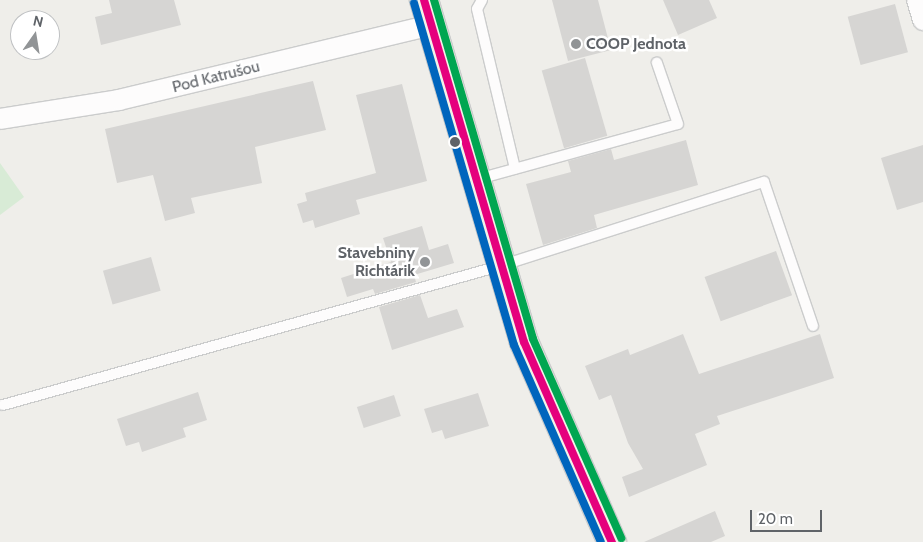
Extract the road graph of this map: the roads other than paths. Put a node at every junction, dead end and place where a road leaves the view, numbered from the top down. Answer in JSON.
{"nodes":[{"id":1,"x":482,"y":0,"type":"edge"},
{"id":2,"x":917,"y":0,"type":"edge"},
{"id":3,"x":428,"y":12,"type":"edge"},
{"id":4,"x":923,"y":20,"type":"edge"},
{"id":5,"x":657,"y":63,"type":"dead end"},
{"id":6,"x":0,"y":119,"type":"edge"},
{"id":7,"x":515,"y":169,"type":"junction"},
{"id":8,"x":477,"y":180,"type":"junction"},
{"id":9,"x":500,"y":266,"type":"junction"},
{"id":10,"x":813,"y":326,"type":"dead end"},
{"id":11,"x":3,"y":405,"type":"dead end"},
{"id":12,"x":612,"y":542,"type":"edge"}],
"edges":[{"from":1,"to":7,"type":"lane"},
{"from":2,"to":4,"type":"street"},
{"from":3,"to":6,"type":"street","name":"Pod Katrušou"},
{"from":3,"to":8,"type":"main road"},
{"from":5,"to":7,"type":"lane"},
{"from":7,"to":8,"type":"lane"},
{"from":8,"to":9,"type":"main road"},
{"from":9,"to":10,"type":"lane"},
{"from":9,"to":11,"type":"lane"},
{"from":9,"to":12,"type":"main road"}]}
